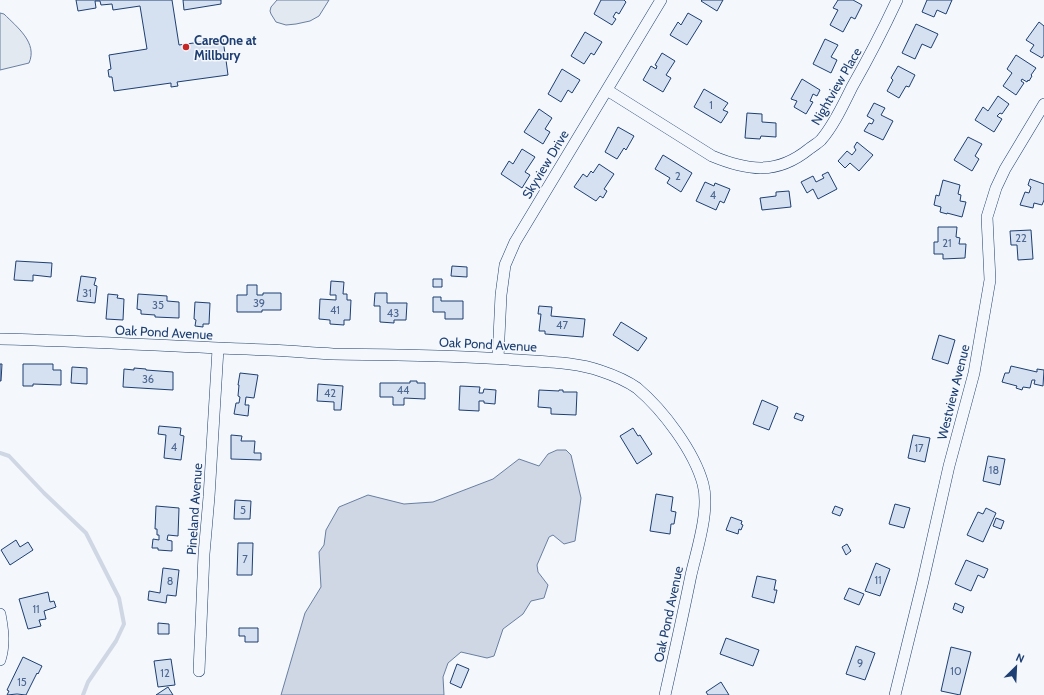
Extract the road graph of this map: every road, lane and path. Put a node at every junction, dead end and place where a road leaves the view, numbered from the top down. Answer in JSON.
{"nodes":[{"id":1,"x":661,"y":0,"type":"edge"},
{"id":2,"x":897,"y":0,"type":"edge"},
{"id":3,"x":606,"y":90,"type":"junction"},
{"id":4,"x":1044,"y":104,"type":"edge"},
{"id":5,"x":0,"y":339,"type":"edge"},
{"id":6,"x":218,"y":349,"type":"junction"},
{"id":7,"x":498,"y":358,"type":"junction"},
{"id":8,"x":0,"y":614,"type":"edge"},
{"id":9,"x":0,"y":660,"type":"edge"},
{"id":10,"x":199,"y":671,"type":"dead end"},
{"id":11,"x":665,"y":695,"type":"edge"},
{"id":12,"x":895,"y":695,"type":"edge"}],
"edges":[{"from":1,"to":3,"type":"street","name":"Skyview Drive"},
{"from":2,"to":3,"type":"street","name":"Nightview Place"},
{"from":3,"to":7,"type":"street","name":"Skyview Drive"},
{"from":4,"to":12,"type":"street","name":"Westview Avenue"},
{"from":5,"to":6,"type":"street","name":"Oak Pond Avenue"},
{"from":6,"to":7,"type":"street","name":"Oak Pond Avenue"},
{"from":6,"to":10,"type":"street","name":"Pineland Avenue"},
{"from":7,"to":11,"type":"street","name":"Oak Pond Avenue"},
{"from":8,"to":9,"type":"street"}]}
